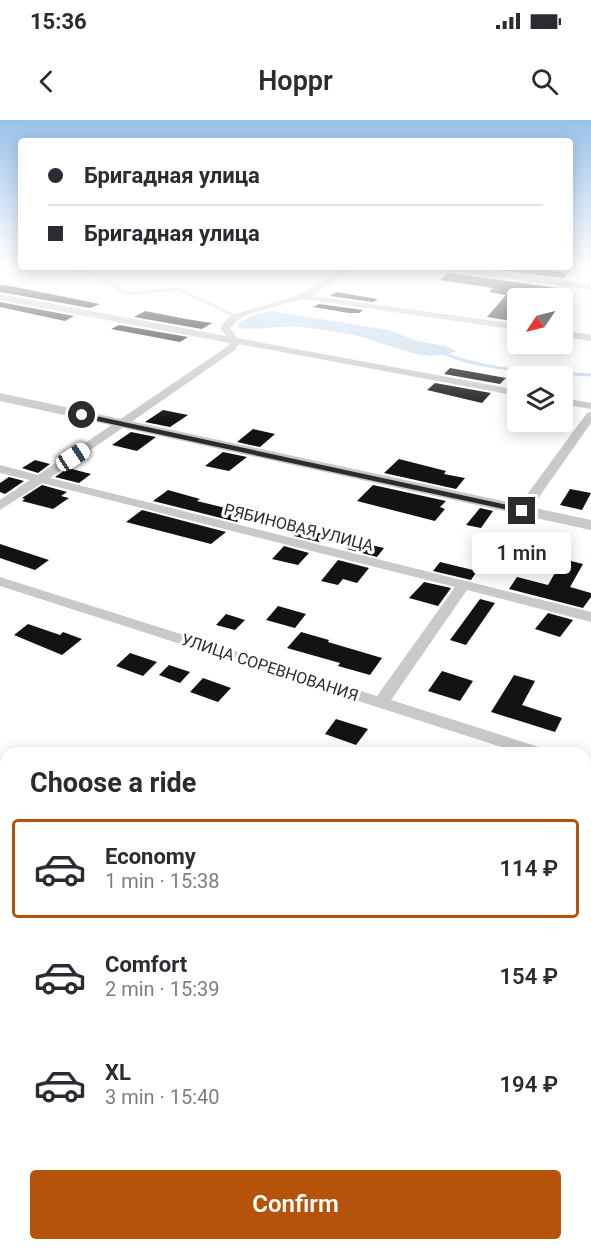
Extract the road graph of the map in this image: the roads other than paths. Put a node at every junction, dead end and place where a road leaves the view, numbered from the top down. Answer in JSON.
{"nodes":[{"id":1,"x":102,"y":316,"type":"edge"},
{"id":2,"x":240,"y":316,"type":"edge"},
{"id":3,"x":438,"y":316,"type":"edge"},
{"id":4,"x":507,"y":325,"type":"edge"},
{"id":5,"x":573,"y":335,"type":"edge"},
{"id":6,"x":591,"y":338,"type":"edge"},
{"id":7,"x":234,"y":340,"type":"junction"},
{"id":8,"x":507,"y":391,"type":"edge"},
{"id":9,"x":0,"y":398,"type":"edge"},
{"id":10,"x":573,"y":403,"type":"edge"},
{"id":11,"x":591,"y":406,"type":"edge"},
{"id":12,"x":591,"y":415,"type":"edge"},
{"id":13,"x":123,"y":424,"type":"junction"},
{"id":14,"x":0,"y":469,"type":"edge"},
{"id":15,"x":39,"y":479,"type":"junction"},
{"id":16,"x":0,"y":506,"type":"edge"},
{"id":17,"x":522,"y":511,"type":"junction"},
{"id":18,"x":591,"y":525,"type":"edge"},
{"id":19,"x":0,"y":581,"type":"edge"},
{"id":20,"x":464,"y":585,"type":"junction"},
{"id":21,"x":591,"y":617,"type":"edge"},
{"id":22,"x":381,"y":702,"type":"junction"},
{"id":23,"x":520,"y":747,"type":"edge"}],
"edges":[{"from":1,"to":7,"type":"street"},
{"from":2,"to":7,"type":"street"},
{"from":3,"to":4,"type":"street"},
{"from":5,"to":6,"type":"street"},
{"from":7,"to":8,"type":"street"},
{"from":7,"to":13,"type":"street"},
{"from":9,"to":13,"type":"street"},
{"from":10,"to":11,"type":"street"},
{"from":12,"to":17,"type":"street"},
{"from":13,"to":15,"type":"street"},
{"from":13,"to":17,"type":"street"},
{"from":14,"to":15,"type":"street","name":"РЯБИНОВАЯ УЛИЦА"},
{"from":15,"to":16,"type":"street"},
{"from":15,"to":20,"type":"street","name":"РЯБИНОВАЯ УЛИЦА"},
{"from":17,"to":18,"type":"street"},
{"from":19,"to":22,"type":"street","name":"УЛИЦА СОРЕВНОВАНИЯ"},
{"from":20,"to":21,"type":"street","name":"РЯБИНОВАЯ УЛИЦА"},
{"from":20,"to":22,"type":"street"},
{"from":22,"to":23,"type":"street","name":"УЛИЦА СОРЕВНОВАНИЯ"}]}
